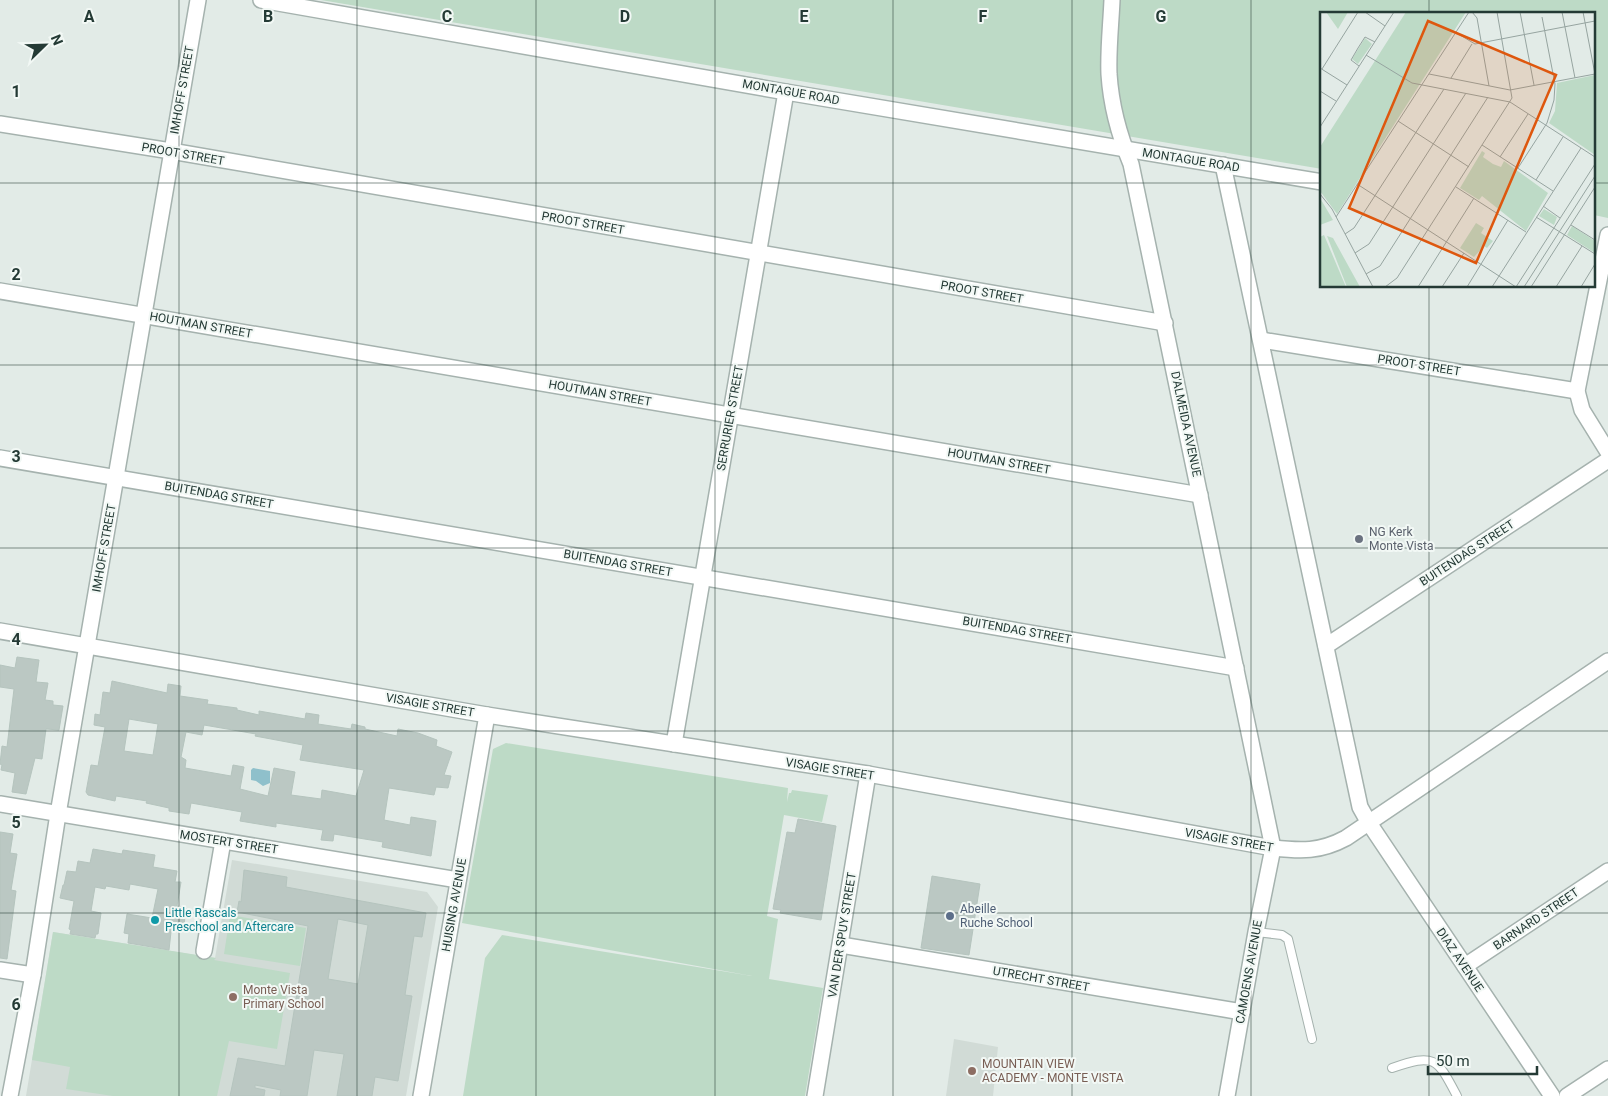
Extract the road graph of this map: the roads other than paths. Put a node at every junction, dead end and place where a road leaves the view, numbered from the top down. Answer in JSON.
{"nodes":[{"id":1,"x":198,"y":0,"type":"edge"},
{"id":2,"x":261,"y":0,"type":"edge"},
{"id":3,"x":1112,"y":0,"type":"edge"},
{"id":4,"x":786,"y":92,"type":"junction"},
{"id":5,"x":0,"y":124,"type":"edge"},
{"id":6,"x":1125,"y":149,"type":"junction"},
{"id":7,"x":171,"y":151,"type":"junction"},
{"id":8,"x":1223,"y":165,"type":"junction"},
{"id":9,"x":1320,"y":182,"type":"edge"},
{"id":10,"x":1608,"y":234,"type":"edge"},
{"id":11,"x":758,"y":253,"type":"junction"},
{"id":12,"x":0,"y":290,"type":"edge"},
{"id":13,"x":144,"y":315,"type":"junction"},
{"id":14,"x":1165,"y":323,"type":"junction"},
{"id":15,"x":1260,"y":340,"type":"junction"},
{"id":16,"x":1577,"y":391,"type":"junction"},
{"id":17,"x":730,"y":415,"type":"junction"},
{"id":18,"x":1608,"y":452,"type":"edge"},
{"id":19,"x":0,"y":458,"type":"edge"},
{"id":20,"x":1608,"y":460,"type":"edge"},
{"id":21,"x":116,"y":478,"type":"junction"},
{"id":22,"x":1200,"y":495,"type":"junction"},
{"id":23,"x":703,"y":577,"type":"junction"},
{"id":24,"x":0,"y":631,"type":"edge"},
{"id":25,"x":87,"y":646,"type":"junction"},
{"id":26,"x":1326,"y":646,"type":"junction"},
{"id":27,"x":1608,"y":661,"type":"edge"},
{"id":28,"x":1236,"y":668,"type":"junction"},
{"id":29,"x":488,"y":715,"type":"junction"},
{"id":30,"x":674,"y":744,"type":"junction"},
{"id":31,"x":868,"y":774,"type":"junction"},
{"id":32,"x":0,"y":804,"type":"edge"},
{"id":33,"x":58,"y":814,"type":"junction"},
{"id":34,"x":1369,"y":823,"type":"junction"},
{"id":35,"x":223,"y":841,"type":"junction"},
{"id":36,"x":1273,"y":848,"type":"junction"},
{"id":37,"x":1608,"y":871,"type":"edge"},
{"id":38,"x":458,"y":880,"type":"junction"},
{"id":39,"x":1256,"y":932,"type":"junction"},
{"id":40,"x":841,"y":945,"type":"junction"},
{"id":41,"x":204,"y":951,"type":"dead end"},
{"id":42,"x":1464,"y":966,"type":"junction"},
{"id":43,"x":0,"y":970,"type":"edge"},
{"id":44,"x":33,"y":975,"type":"junction"},
{"id":45,"x":1242,"y":1012,"type":"junction"},
{"id":46,"x":1312,"y":1039,"type":"dead end"},
{"id":47,"x":1392,"y":1068,"type":"dead end"},
{"id":48,"x":1608,"y":1069,"type":"edge"},
{"id":49,"x":10,"y":1096,"type":"edge"},
{"id":50,"x":421,"y":1096,"type":"edge"},
{"id":51,"x":815,"y":1096,"type":"edge"},
{"id":52,"x":1227,"y":1096,"type":"edge"},
{"id":53,"x":1457,"y":1096,"type":"edge"},
{"id":54,"x":1552,"y":1096,"type":"edge"},
{"id":55,"x":1567,"y":1096,"type":"edge"}],
"edges":[{"from":1,"to":7,"type":"street","name":"IMHOFF STREET"},
{"from":2,"to":4,"type":"street","name":"MONTAGUE ROAD"},
{"from":3,"to":6,"type":"street","name":"D'ALMEIDA AVENUE"},
{"from":4,"to":6,"type":"street","name":"MONTAGUE ROAD"},
{"from":4,"to":11,"type":"street","name":"SERRURIER STREET"},
{"from":5,"to":7,"type":"street","name":"PROOT STREET"},
{"from":6,"to":8,"type":"street","name":"MONTAGUE ROAD"},
{"from":6,"to":14,"type":"street","name":"D'ALMEIDA AVENUE"},
{"from":7,"to":11,"type":"street","name":"PROOT STREET"},
{"from":7,"to":13,"type":"street","name":"IMHOFF STREET"},
{"from":8,"to":9,"type":"street","name":"MONTAGUE ROAD"},
{"from":8,"to":15,"type":"street"},
{"from":10,"to":16,"type":"street"},
{"from":11,"to":14,"type":"street","name":"PROOT STREET"},
{"from":11,"to":17,"type":"street","name":"SERRURIER STREET"},
{"from":12,"to":13,"type":"street","name":"HOUTMAN STREET"},
{"from":13,"to":17,"type":"street","name":"HOUTMAN STREET"},
{"from":13,"to":21,"type":"street","name":"IMHOFF STREET"},
{"from":14,"to":22,"type":"street","name":"D'ALMEIDA AVENUE"},
{"from":15,"to":16,"type":"street","name":"PROOT STREET"},
{"from":15,"to":26,"type":"street"},
{"from":16,"to":18,"type":"street"},
{"from":17,"to":22,"type":"street","name":"HOUTMAN STREET"},
{"from":17,"to":23,"type":"street","name":"SERRURIER STREET"},
{"from":19,"to":21,"type":"street","name":"BUITENDAG STREET"},
{"from":20,"to":26,"type":"street","name":"BUITENDAG STREET"},
{"from":21,"to":23,"type":"street","name":"BUITENDAG STREET"},
{"from":21,"to":25,"type":"street","name":"IMHOFF STREET"},
{"from":22,"to":28,"type":"street","name":"D'ALMEIDA AVENUE"},
{"from":23,"to":28,"type":"street","name":"BUITENDAG STREET"},
{"from":23,"to":30,"type":"street","name":"SERRURIER STREET"},
{"from":24,"to":25,"type":"street","name":"VISAGIE STREET"},
{"from":25,"to":29,"type":"street","name":"VISAGIE STREET"},
{"from":25,"to":33,"type":"street","name":"IMHOFF STREET"},
{"from":26,"to":34,"type":"street"},
{"from":27,"to":34,"type":"street","name":"VISAGIE STREET"},
{"from":28,"to":36,"type":"street","name":"D'ALMEIDA AVENUE"},
{"from":29,"to":30,"type":"street","name":"VISAGIE STREET"},
{"from":29,"to":38,"type":"street","name":"HUISING AVENUE"},
{"from":30,"to":31,"type":"street","name":"VISAGIE STREET"},
{"from":31,"to":36,"type":"street","name":"VISAGIE STREET"},
{"from":31,"to":40,"type":"street","name":"VAN DER SPUY STREET"},
{"from":32,"to":33,"type":"street","name":"MOSTERT STREET"},
{"from":33,"to":35,"type":"street","name":"MOSTERT STREET"},
{"from":33,"to":44,"type":"street","name":"IMHOFF STREET"},
{"from":34,"to":36,"type":"street","name":"VISAGIE STREET"},
{"from":34,"to":42,"type":"street","name":"DIAZ AVENUE"},
{"from":35,"to":38,"type":"street","name":"MOSTERT STREET"},
{"from":35,"to":41,"type":"street"},
{"from":36,"to":39,"type":"street","name":"CAMOENS AVENUE"},
{"from":37,"to":42,"type":"street","name":"BARNARD STREET"},
{"from":38,"to":50,"type":"street","name":"HUISING AVENUE"},
{"from":39,"to":45,"type":"street","name":"CAMOENS AVENUE"},
{"from":39,"to":46,"type":"lane"},
{"from":40,"to":45,"type":"street","name":"UTRECHT STREET"},
{"from":40,"to":51,"type":"street","name":"VAN DER SPUY STREET"},
{"from":42,"to":54,"type":"street","name":"DIAZ AVENUE"},
{"from":43,"to":44,"type":"street"},
{"from":44,"to":49,"type":"street","name":"IMHOFF STREET"},
{"from":45,"to":52,"type":"street","name":"CAMOENS AVENUE"},
{"from":47,"to":53,"type":"lane"},
{"from":48,"to":55,"type":"street"}]}
